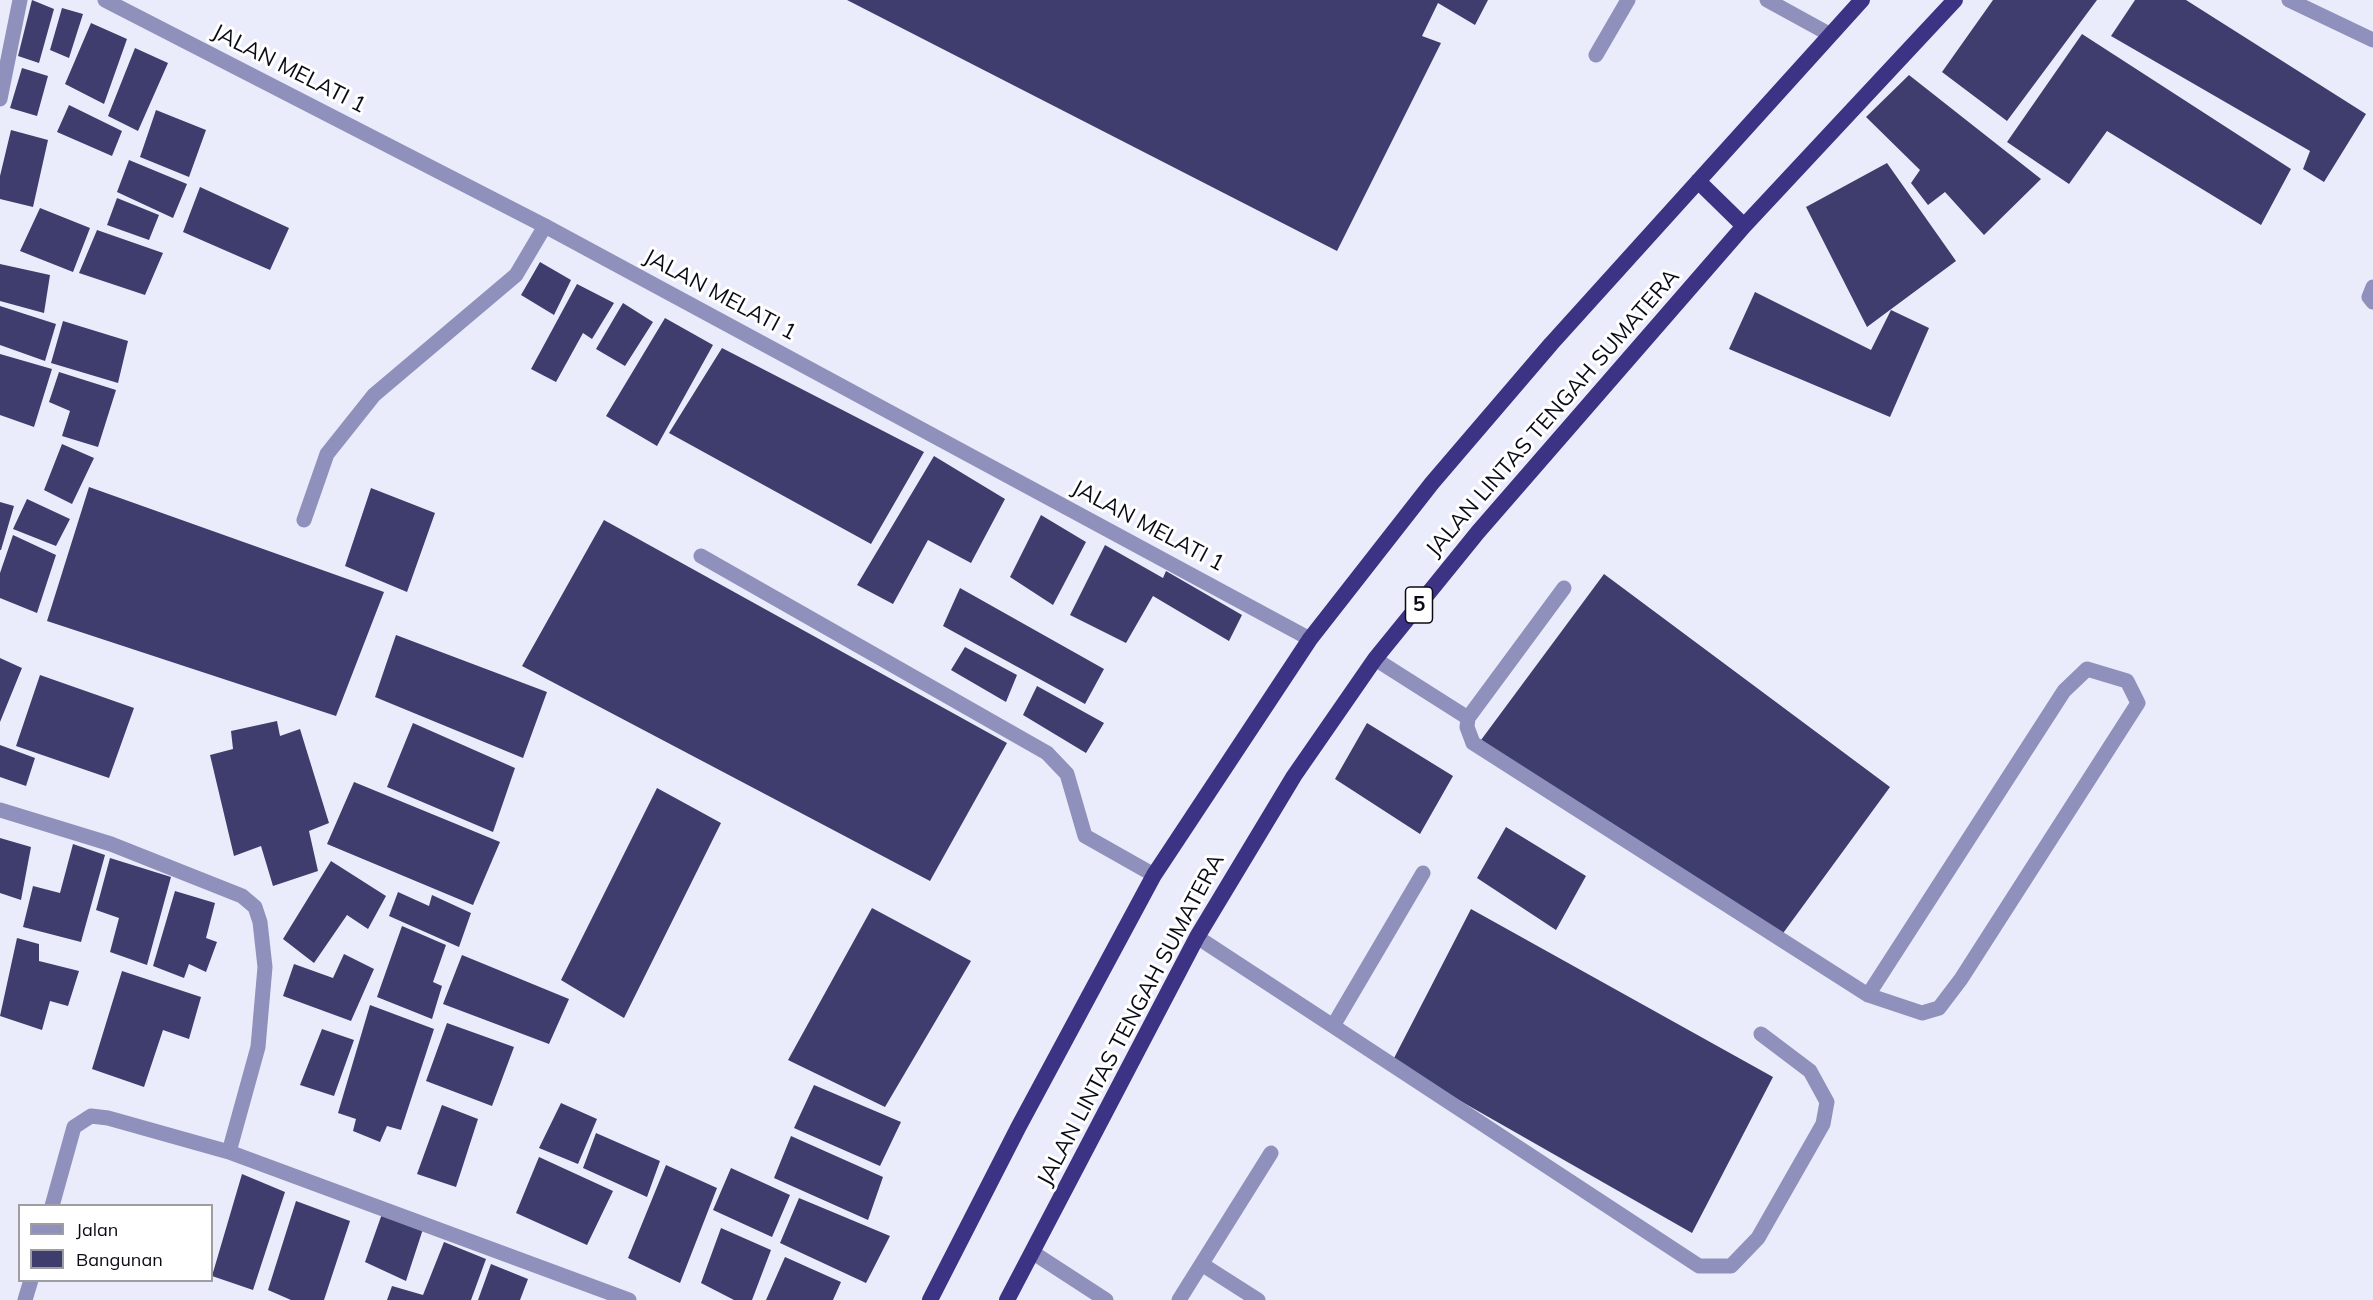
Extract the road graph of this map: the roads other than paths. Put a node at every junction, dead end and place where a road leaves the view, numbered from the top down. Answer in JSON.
{"nodes":[{"id":1,"x":20,"y":0,"type":"edge"},
{"id":2,"x":105,"y":0,"type":"edge"},
{"id":3,"x":1628,"y":0,"type":"edge"},
{"id":4,"x":1767,"y":0,"type":"edge"},
{"id":5,"x":1862,"y":0,"type":"edge"},
{"id":6,"x":1955,"y":0,"type":"edge"},
{"id":7,"x":2289,"y":0,"type":"edge"},
{"id":8,"x":1829,"y":34,"type":"junction"},
{"id":9,"x":2373,"y":40,"type":"edge"},
{"id":10,"x":1596,"y":55,"type":"dead end"},
{"id":11,"x":0,"y":99,"type":"edge"},
{"id":12,"x":1698,"y":182,"type":"junction"},
{"id":13,"x":545,"y":226,"type":"junction"},
{"id":14,"x":1744,"y":226,"type":"junction"},
{"id":15,"x":2373,"y":287,"type":"edge"},
{"id":16,"x":2373,"y":302,"type":"edge"},
{"id":17,"x":304,"y":520,"type":"dead end"},
{"id":18,"x":701,"y":556,"type":"dead end"},
{"id":19,"x":1564,"y":588,"type":"dead end"},
{"id":20,"x":1310,"y":639,"type":"junction"},
{"id":21,"x":1375,"y":659,"type":"junction"},
{"id":22,"x":1468,"y":718,"type":"junction"},
{"id":23,"x":0,"y":810,"type":"edge"},
{"id":24,"x":1424,"y":873,"type":"dead end"},
{"id":25,"x":1154,"y":875,"type":"junction"},
{"id":26,"x":1197,"y":937,"type":"junction"},
{"id":27,"x":1868,"y":995,"type":"junction"},
{"id":28,"x":1333,"y":1026,"type":"junction"},
{"id":29,"x":1761,"y":1034,"type":"dead end"},
{"id":30,"x":229,"y":1152,"type":"junction"},
{"id":31,"x":1271,"y":1153,"type":"dead end"},
{"id":32,"x":53,"y":1204,"type":"edge"},
{"id":33,"x":1032,"y":1252,"type":"junction"},
{"id":34,"x":1203,"y":1265,"type":"junction"},
{"id":35,"x":31,"y":1282,"type":"edge"},
{"id":36,"x":26,"y":1300,"type":"edge"},
{"id":37,"x":629,"y":1300,"type":"edge"},
{"id":38,"x":930,"y":1300,"type":"edge"},
{"id":39,"x":1007,"y":1300,"type":"edge"},
{"id":40,"x":1106,"y":1300,"type":"edge"},
{"id":41,"x":1179,"y":1300,"type":"edge"},
{"id":42,"x":1258,"y":1300,"type":"edge"}],
"edges":[{"from":1,"to":11,"type":"street"},
{"from":2,"to":13,"type":"street","name":"JALAN MELATI 1"},
{"from":3,"to":10,"type":"street"},
{"from":4,"to":8,"type":"street"},
{"from":5,"to":8,"type":"highway","name":"JALAN LINTAS TENGAH SUMATERA"},
{"from":6,"to":14,"type":"highway","name":"JALAN LINTAS TENGAH SUMATERA","number":"5"},
{"from":7,"to":9,"type":"street"},
{"from":8,"to":12,"type":"highway","name":"JALAN LINTAS TENGAH SUMATERA"},
{"from":12,"to":14,"type":"highway"},
{"from":12,"to":20,"type":"highway","name":"JALAN LINTAS TENGAH SUMATERA"},
{"from":13,"to":17,"type":"street"},
{"from":13,"to":20,"type":"street","name":"JALAN MELATI 1"},
{"from":14,"to":21,"type":"highway","name":"JALAN LINTAS TENGAH SUMATERA","number":"5"},
{"from":15,"to":16,"type":"street"},
{"from":18,"to":25,"type":"street"},
{"from":19,"to":22,"type":"street"},
{"from":20,"to":25,"type":"highway","name":"JALAN LINTAS TENGAH SUMATERA"},
{"from":21,"to":22,"type":"street"},
{"from":21,"to":26,"type":"highway","name":"JALAN LINTAS TENGAH SUMATERA","number":"5"},
{"from":22,"to":27,"type":"street"},
{"from":23,"to":30,"type":"street"},
{"from":24,"to":28,"type":"street"},
{"from":25,"to":38,"type":"highway","name":"JALAN LINTAS TENGAH SUMATERA"},
{"from":26,"to":28,"type":"street"},
{"from":26,"to":33,"type":"highway","name":"JALAN LINTAS TENGAH SUMATERA","number":"5"},
{"from":27,"to":27,"type":"street"},
{"from":28,"to":29,"type":"street"},
{"from":30,"to":32,"type":"street"},
{"from":30,"to":37,"type":"street"},
{"from":31,"to":34,"type":"street"},
{"from":33,"to":39,"type":"highway","name":"JALAN LINTAS TENGAH SUMATERA","number":"5"},
{"from":33,"to":40,"type":"street"},
{"from":34,"to":41,"type":"street"},
{"from":34,"to":42,"type":"street"},
{"from":35,"to":36,"type":"street"}]}
